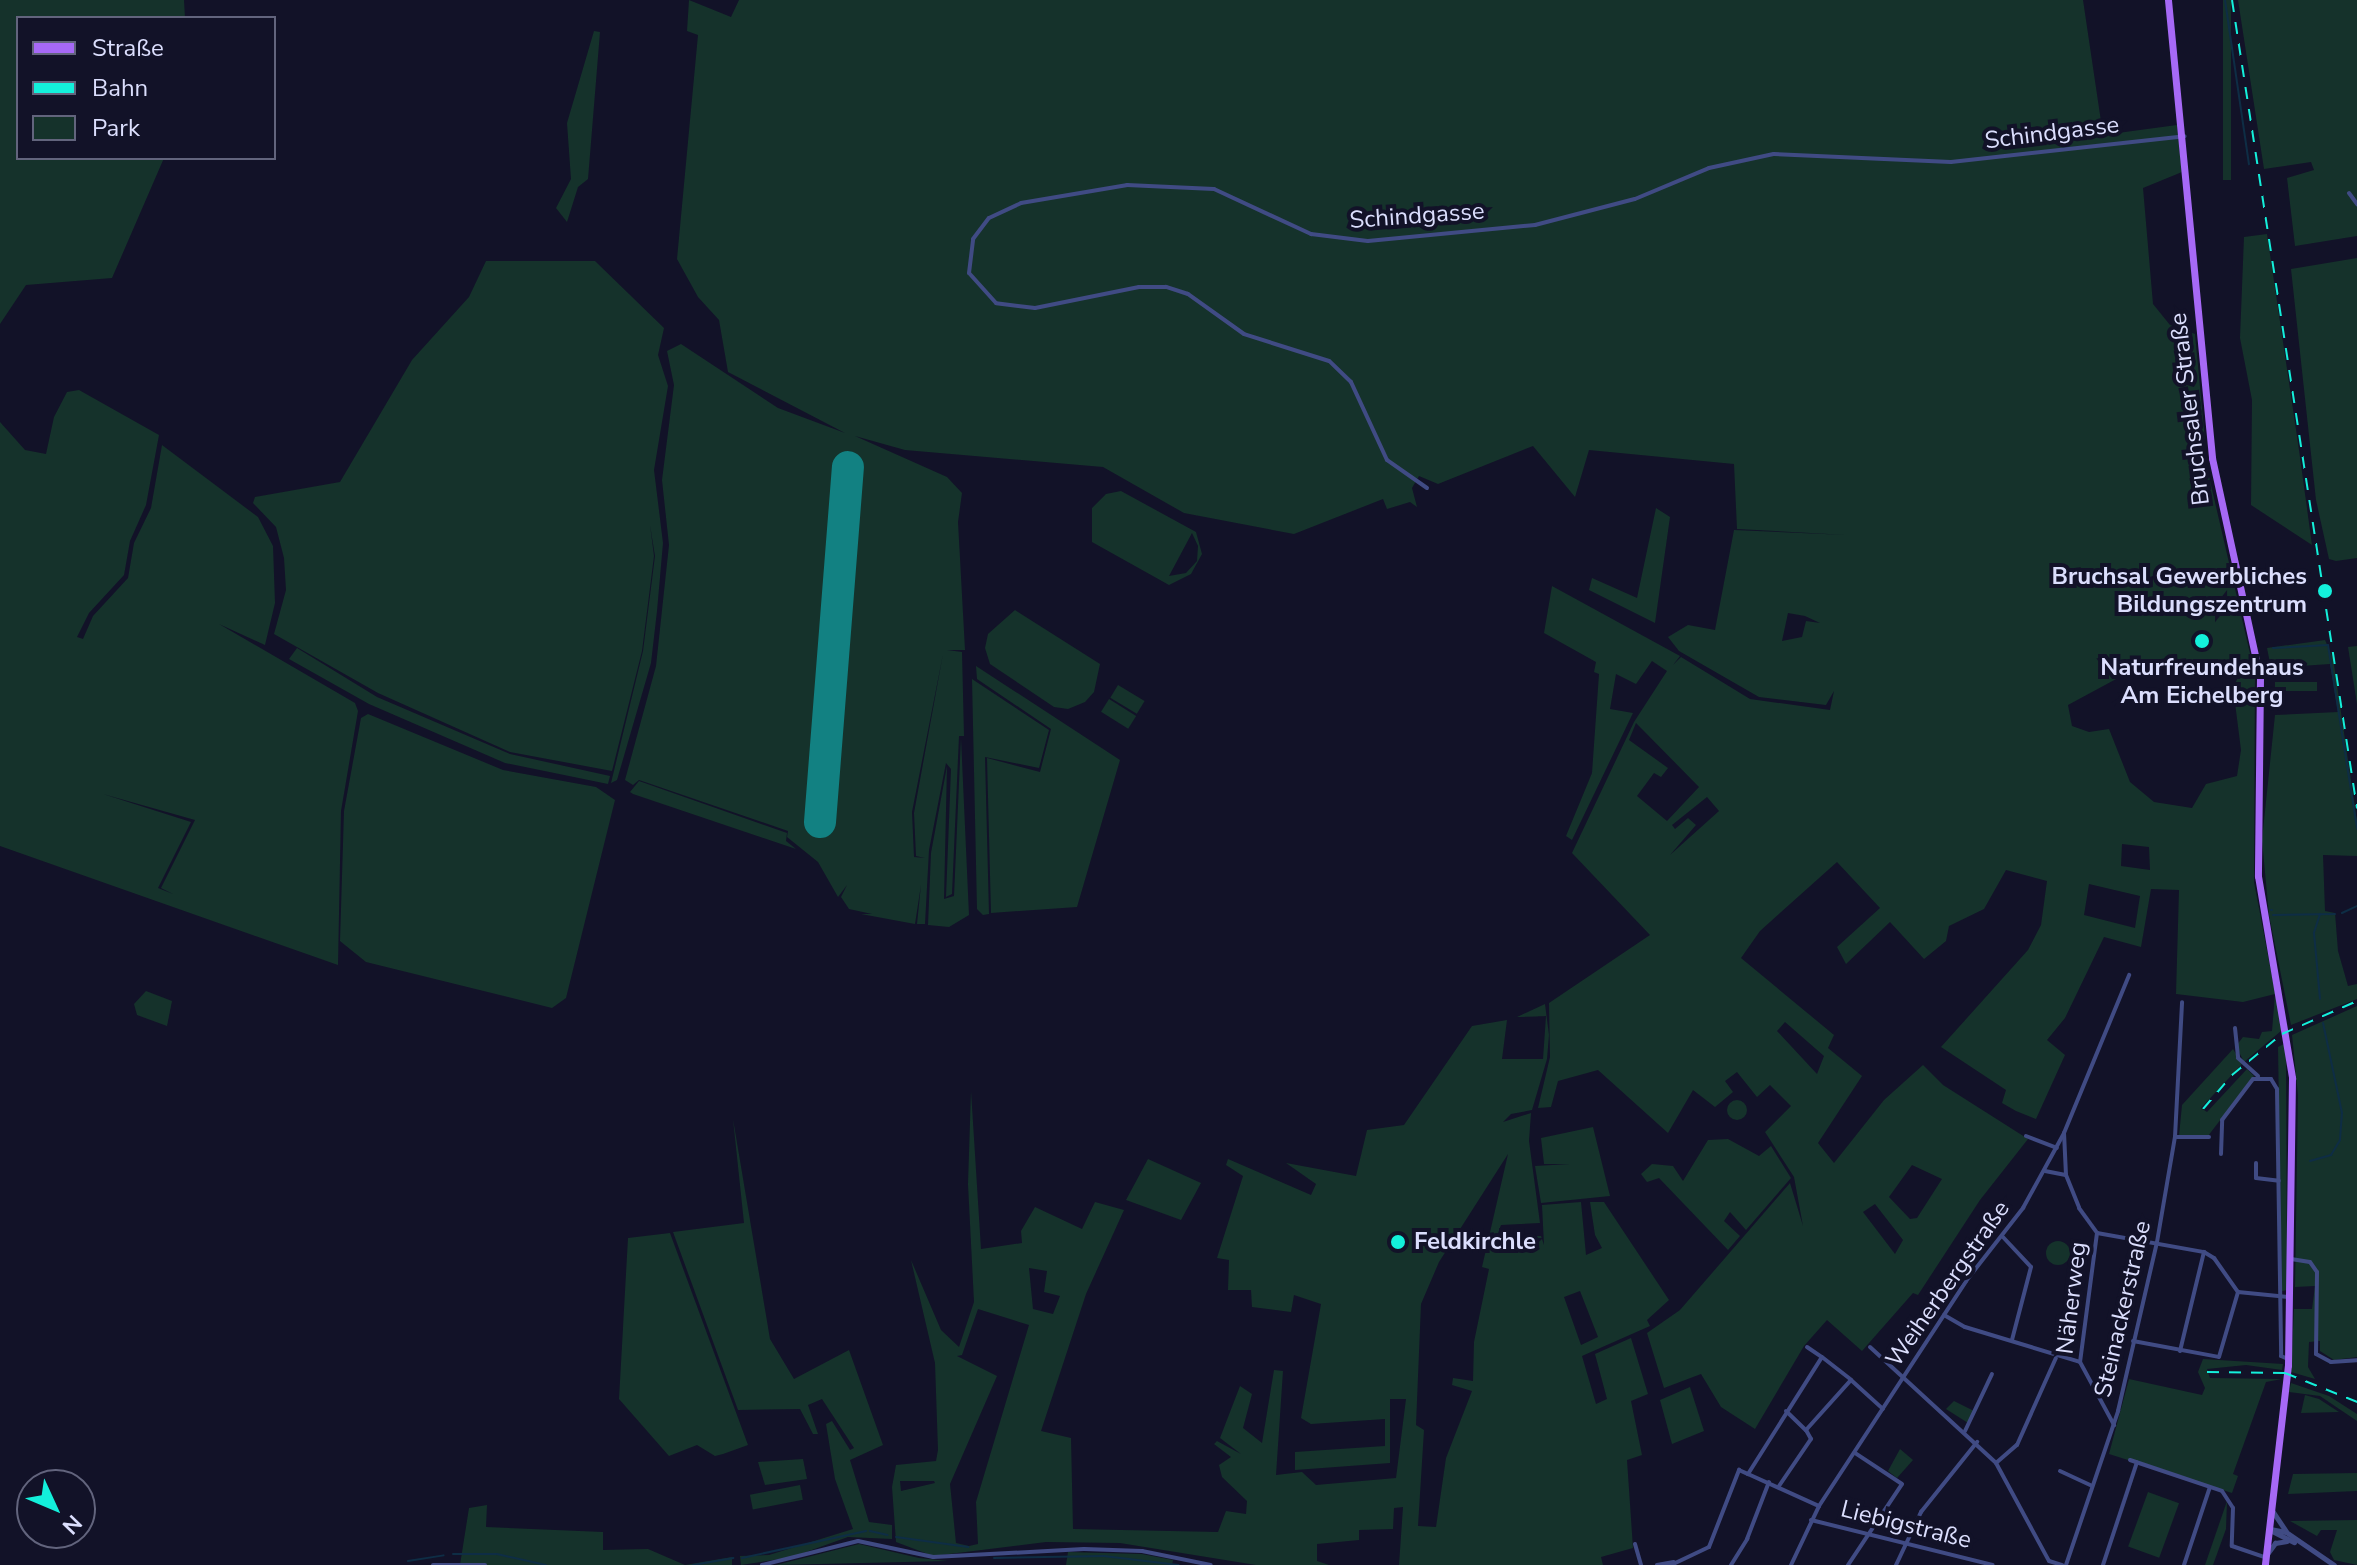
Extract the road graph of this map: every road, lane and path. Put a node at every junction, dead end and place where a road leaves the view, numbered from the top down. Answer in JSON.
{"nodes":[{"id":1,"x":2168,"y":0,"type":"edge"},
{"id":2,"x":2185,"y":136,"type":"junction"},
{"id":3,"x":2349,"y":193,"type":"dead end"},
{"id":4,"x":2357,"y":204,"type":"edge"},
{"id":5,"x":1427,"y":488,"type":"dead end"},
{"id":6,"x":2129,"y":975,"type":"dead end"},
{"id":7,"x":2182,"y":1002,"type":"dead end"},
{"id":8,"x":2235,"y":1028,"type":"dead end"},
{"id":9,"x":2258,"y":1076,"type":"junction"},
{"id":10,"x":2064,"y":1133,"type":"junction"},
{"id":11,"x":2026,"y":1136,"type":"dead end"},
{"id":12,"x":2175,"y":1137,"type":"junction"},
{"id":13,"x":2209,"y":1137,"type":"dead end"},
{"id":14,"x":2058,"y":1148,"type":"junction"},
{"id":15,"x":2066,"y":1151,"type":"junction"},
{"id":16,"x":2221,"y":1154,"type":"dead end"},
{"id":17,"x":2256,"y":1163,"type":"dead end"},
{"id":18,"x":2045,"y":1171,"type":"junction"},
{"id":19,"x":2066,"y":1175,"type":"junction"},
{"id":20,"x":2279,"y":1181,"type":"junction"},
{"id":21,"x":2097,"y":1233,"type":"junction"},
{"id":22,"x":2002,"y":1236,"type":"junction"},
{"id":23,"x":2157,"y":1242,"type":"junction"},
{"id":24,"x":2204,"y":1252,"type":"junction"},
{"id":25,"x":2291,"y":1259,"type":"junction"},
{"id":26,"x":2238,"y":1292,"type":"junction"},
{"id":27,"x":2280,"y":1296,"type":"junction"},
{"id":28,"x":2290,"y":1297,"type":"junction"},
{"id":29,"x":1944,"y":1315,"type":"junction"},
{"id":30,"x":2012,"y":1340,"type":"junction"},
{"id":31,"x":2133,"y":1341,"type":"junction"},
{"id":32,"x":1807,"y":1347,"type":"dead end"},
{"id":33,"x":1870,"y":1347,"type":"dead end"},
{"id":34,"x":2180,"y":1351,"type":"junction"},
{"id":35,"x":1822,"y":1357,"type":"junction"},
{"id":36,"x":2056,"y":1358,"type":"junction"},
{"id":37,"x":2288,"y":1359,"type":"junction"},
{"id":38,"x":2357,"y":1360,"type":"edge"},
{"id":39,"x":2080,"y":1362,"type":"junction"},
{"id":40,"x":1992,"y":1374,"type":"dead end"},
{"id":41,"x":1851,"y":1380,"type":"junction"},
{"id":42,"x":1903,"y":1380,"type":"junction"},
{"id":43,"x":1884,"y":1409,"type":"junction"},
{"id":44,"x":1786,"y":1411,"type":"junction"},
{"id":45,"x":2114,"y":1425,"type":"junction"},
{"id":46,"x":1806,"y":1430,"type":"junction"},
{"id":47,"x":1965,"y":1431,"type":"junction"},
{"id":48,"x":1977,"y":1442,"type":"junction"},
{"id":49,"x":1855,"y":1453,"type":"junction"},
{"id":50,"x":2130,"y":1460,"type":"dead end"},
{"id":51,"x":2137,"y":1462,"type":"junction"},
{"id":52,"x":1996,"y":1463,"type":"junction"},
{"id":53,"x":2060,"y":1471,"type":"dead end"},
{"id":54,"x":1748,"y":1474,"type":"junction"},
{"id":55,"x":1769,"y":1482,"type":"junction"},
{"id":56,"x":1779,"y":1486,"type":"junction"},
{"id":57,"x":2092,"y":1486,"type":"junction"},
{"id":58,"x":2210,"y":1487,"type":"junction"},
{"id":59,"x":1819,"y":1506,"type":"junction"},
{"id":60,"x":2273,"y":1512,"type":"junction"},
{"id":61,"x":1811,"y":1520,"type":"junction"},
{"id":62,"x":2270,"y":1530,"type":"junction"},
{"id":63,"x":2286,"y":1532,"type":"junction"},
{"id":64,"x":1868,"y":1534,"type":"junction"},
{"id":65,"x":2288,"y":1541,"type":"junction"},
{"id":66,"x":1905,"y":1542,"type":"junction"},
{"id":67,"x":2296,"y":1543,"type":"junction"},
{"id":68,"x":1635,"y":1544,"type":"dead end"},
{"id":69,"x":2266,"y":1559,"type":"edge"},
{"id":70,"x":1680,"y":1561,"type":"junction"},
{"id":71,"x":1978,"y":1563,"type":"edge"},
{"id":72,"x":2049,"y":1563,"type":"edge"},
{"id":73,"x":433,"y":1565,"type":"edge"},
{"id":74,"x":485,"y":1565,"type":"edge"},
{"id":75,"x":762,"y":1565,"type":"edge"},
{"id":76,"x":1211,"y":1565,"type":"edge"},
{"id":77,"x":1641,"y":1565,"type":"edge"},
{"id":78,"x":1657,"y":1565,"type":"edge"},
{"id":79,"x":1671,"y":1565,"type":"edge"},
{"id":80,"x":1731,"y":1565,"type":"edge"},
{"id":81,"x":1791,"y":1565,"type":"edge"},
{"id":82,"x":1848,"y":1565,"type":"edge"},
{"id":83,"x":1896,"y":1565,"type":"edge"},
{"id":84,"x":1993,"y":1565,"type":"edge"},
{"id":85,"x":2064,"y":1565,"type":"edge"},
{"id":86,"x":2103,"y":1565,"type":"edge"},
{"id":87,"x":2184,"y":1565,"type":"edge"},
{"id":88,"x":2334,"y":1565,"type":"edge"}],
"edges":[{"from":1,"to":2,"type":"main road","name":"Bruchsaler Straße"},
{"from":2,"to":5,"type":"street","name":"Schindgasse"},
{"from":2,"to":25,"type":"main road","name":"Bruchsaler Straße"},
{"from":3,"to":4,"type":"street"},
{"from":6,"to":10,"type":"street","name":"Näherweg"},
{"from":7,"to":12,"type":"street","name":"Steinackerstraße"},
{"from":8,"to":9,"type":"street"},
{"from":9,"to":16,"type":"street"},
{"from":9,"to":20,"type":"street"},
{"from":10,"to":14,"type":"street","name":"Weiherbergstraße"},
{"from":10,"to":15,"type":"street","name":"Näherweg"},
{"from":11,"to":14,"type":"street"},
{"from":12,"to":13,"type":"street"},
{"from":12,"to":23,"type":"street","name":"Steinackerstraße"},
{"from":14,"to":15,"type":"street"},
{"from":14,"to":18,"type":"street","name":"Weiherbergstraße"},
{"from":15,"to":19,"type":"street","name":"Näherweg"},
{"from":17,"to":20,"type":"street"},
{"from":18,"to":19,"type":"street"},
{"from":18,"to":22,"type":"street","name":"Weiherbergstraße"},
{"from":19,"to":21,"type":"street","name":"Näherweg"},
{"from":20,"to":27,"type":"street"},
{"from":21,"to":23,"type":"street"},
{"from":21,"to":39,"type":"street","name":"Näherweg"},
{"from":22,"to":29,"type":"street","name":"Weiherbergstraße"},
{"from":22,"to":30,"type":"street"},
{"from":23,"to":24,"type":"street"},
{"from":23,"to":31,"type":"street","name":"Steinackerstraße"},
{"from":24,"to":26,"type":"street"},
{"from":24,"to":34,"type":"street"},
{"from":25,"to":28,"type":"main road","name":"Bruchsaler Straße"},
{"from":25,"to":38,"type":"street"},
{"from":26,"to":27,"type":"street"},
{"from":26,"to":34,"type":"street"},
{"from":27,"to":28,"type":"street"},
{"from":27,"to":37,"type":"street"},
{"from":28,"to":37,"type":"main road","name":"Bruchsaler Straße"},
{"from":29,"to":30,"type":"street"},
{"from":29,"to":42,"type":"street","name":"Weiherbergstraße"},
{"from":30,"to":36,"type":"street"},
{"from":31,"to":34,"type":"street"},
{"from":31,"to":45,"type":"street","name":"Steinackerstraße"},
{"from":32,"to":35,"type":"street"},
{"from":33,"to":42,"type":"street"},
{"from":35,"to":41,"type":"street"},
{"from":35,"to":44,"type":"street"},
{"from":36,"to":39,"type":"street"},
{"from":36,"to":52,"type":"street"},
{"from":37,"to":60,"type":"main road","name":"Bruchsaler Straße"},
{"from":39,"to":45,"type":"street","name":"Näherweg"},
{"from":40,"to":47,"type":"street"},
{"from":41,"to":43,"type":"street"},
{"from":41,"to":46,"type":"street"},
{"from":42,"to":43,"type":"street","name":"Weiherbergstraße"},
{"from":42,"to":47,"type":"street"},
{"from":43,"to":49,"type":"street","name":"Weiherbergstraße"},
{"from":44,"to":46,"type":"street"},
{"from":44,"to":54,"type":"street"},
{"from":45,"to":57,"type":"street","name":"Steinackerstraße"},
{"from":46,"to":56,"type":"street"},
{"from":47,"to":48,"type":"street"},
{"from":48,"to":52,"type":"street"},
{"from":48,"to":66,"type":"street"},
{"from":49,"to":59,"type":"street","name":"Weiherbergstraße"},
{"from":49,"to":64,"type":"street"},
{"from":50,"to":51,"type":"street"},
{"from":51,"to":58,"type":"street"},
{"from":51,"to":86,"type":"street"},
{"from":52,"to":72,"type":"street"},
{"from":53,"to":57,"type":"street"},
{"from":54,"to":55,"type":"street"},
{"from":54,"to":70,"type":"street"},
{"from":55,"to":56,"type":"street"},
{"from":55,"to":80,"type":"street"},
{"from":56,"to":59,"type":"street"},
{"from":57,"to":85,"type":"street","name":"Steinackerstraße"},
{"from":58,"to":69,"type":"street"},
{"from":58,"to":87,"type":"street"},
{"from":59,"to":61,"type":"street","name":"Weiherbergstraße"},
{"from":60,"to":62,"type":"main road","name":"Bruchsaler Straße"},
{"from":60,"to":63,"type":"street"},
{"from":61,"to":64,"type":"street","name":"Liebigstraße"},
{"from":61,"to":81,"type":"street","name":"Weiherbergstraße"},
{"from":62,"to":63,"type":"street"},
{"from":62,"to":65,"type":"street"},
{"from":62,"to":69,"type":"main road","name":"Bruchsaler Straße"},
{"from":63,"to":67,"type":"street"},
{"from":64,"to":66,"type":"street","name":"Liebigstraße"},
{"from":64,"to":82,"type":"street"},
{"from":65,"to":67,"type":"street"},
{"from":65,"to":69,"type":"street"},
{"from":66,"to":71,"type":"street","name":"Liebigstraße"},
{"from":66,"to":83,"type":"street"},
{"from":67,"to":88,"type":"street"},
{"from":68,"to":77,"type":"street"},
{"from":70,"to":78,"type":"street"},
{"from":70,"to":79,"type":"street"},
{"from":71,"to":84,"type":"street","name":"Liebigstraße"},
{"from":72,"to":85,"type":"street"},
{"from":73,"to":74,"type":"street"},
{"from":75,"to":76,"type":"street"}]}
